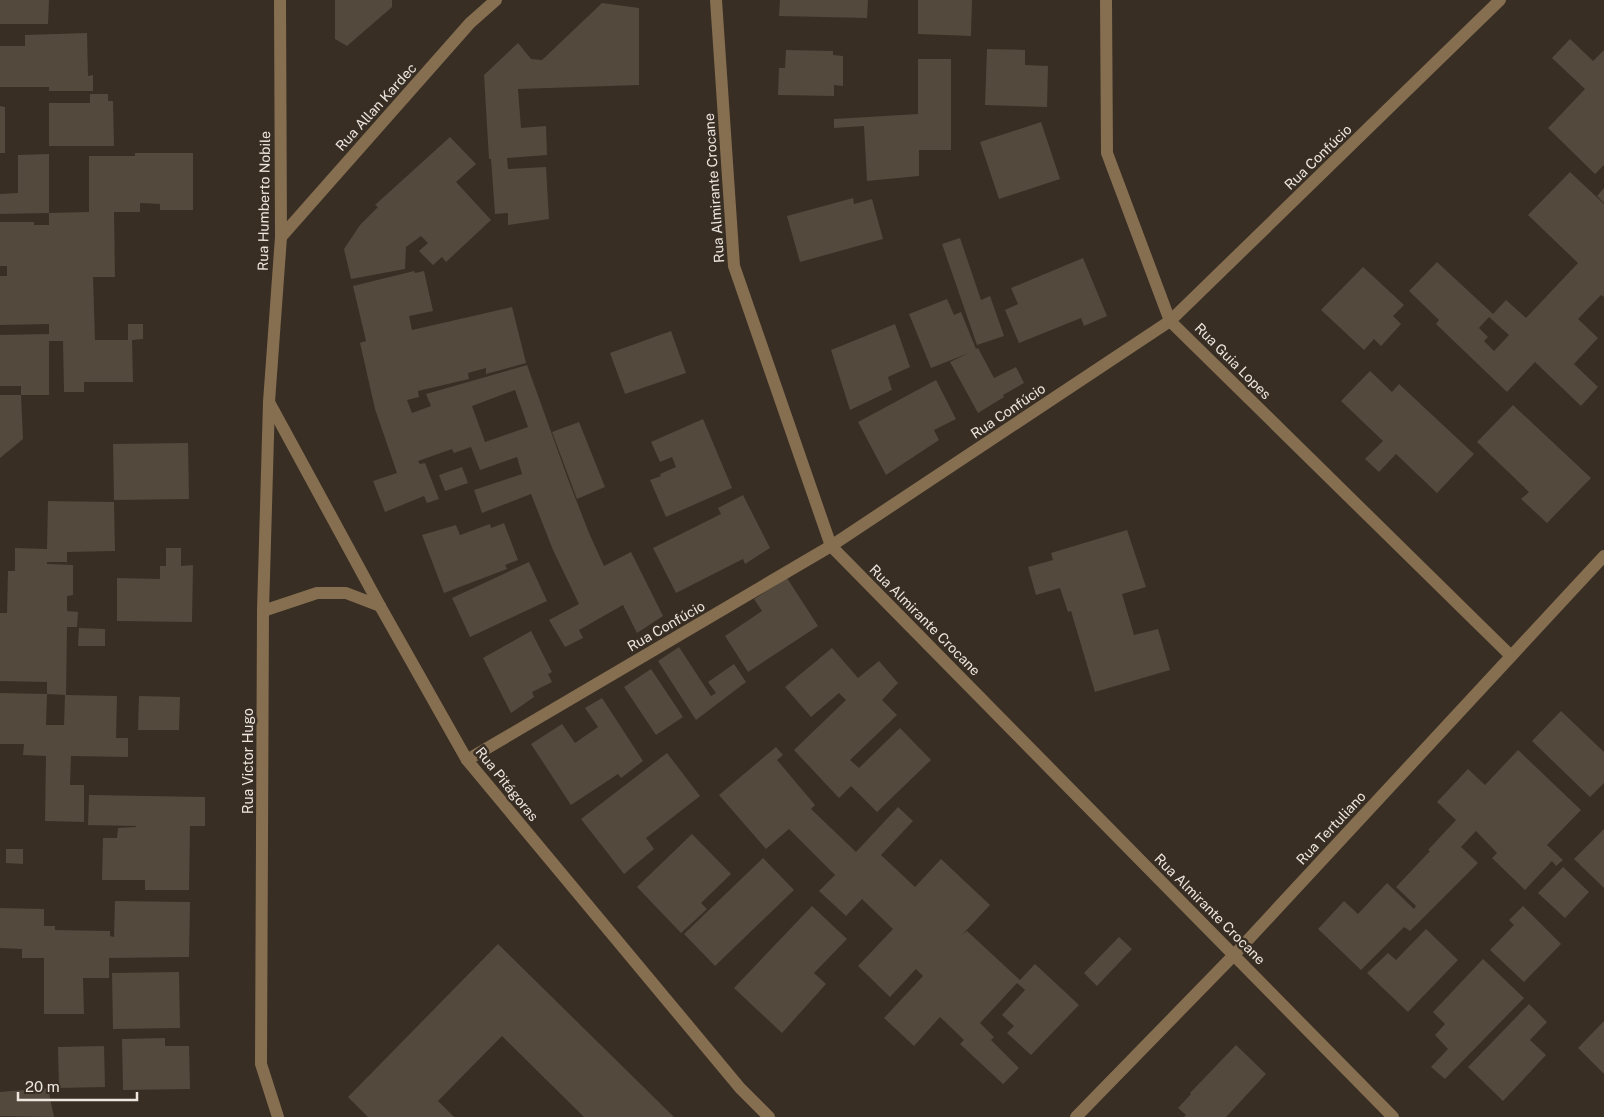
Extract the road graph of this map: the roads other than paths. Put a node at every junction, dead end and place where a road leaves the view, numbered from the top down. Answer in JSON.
{"nodes":[{"id":1,"x":280,"y":0,"type":"edge"},
{"id":2,"x":496,"y":0,"type":"edge"},
{"id":3,"x":716,"y":0,"type":"edge"},
{"id":4,"x":1106,"y":0,"type":"edge"},
{"id":5,"x":1500,"y":0,"type":"edge"},
{"id":6,"x":280,"y":238,"type":"junction"},
{"id":7,"x":1170,"y":321,"type":"junction"},
{"id":8,"x":269,"y":402,"type":"junction"},
{"id":9,"x":831,"y":546,"type":"junction"},
{"id":10,"x":1604,"y":556,"type":"edge"},
{"id":11,"x":380,"y":606,"type":"junction"},
{"id":12,"x":263,"y":611,"type":"junction"},
{"id":13,"x":1511,"y":656,"type":"junction"},
{"id":14,"x":467,"y":760,"type":"junction"},
{"id":15,"x":1234,"y":955,"type":"junction"},
{"id":16,"x":278,"y":1117,"type":"edge"},
{"id":17,"x":769,"y":1117,"type":"edge"},
{"id":18,"x":1076,"y":1117,"type":"edge"},
{"id":19,"x":1393,"y":1117,"type":"edge"}],
"edges":[{"from":1,"to":6,"type":"street","name":"Rua Humberto Nobile"},
{"from":2,"to":6,"type":"street","name":"Rua Allan Kardec"},
{"from":3,"to":9,"type":"street","name":"Rua Almirante Crocane"},
{"from":4,"to":7,"type":"street","name":"Rua Guia Lopes"},
{"from":5,"to":7,"type":"street","name":"Rua Confúcio"},
{"from":6,"to":8,"type":"street","name":"Rua Humberto Nobile"},
{"from":7,"to":9,"type":"street","name":"Rua Confúcio"},
{"from":7,"to":13,"type":"street","name":"Rua Guia Lopes"},
{"from":8,"to":11,"type":"street","name":"Rua Pitágoras"},
{"from":8,"to":12,"type":"street","name":"Rua Victor Hugo"},
{"from":9,"to":14,"type":"street","name":"Rua Confúcio"},
{"from":9,"to":15,"type":"street","name":"Rua Almirante Crocane"},
{"from":10,"to":13,"type":"street","name":"Rua Tertuliano"},
{"from":11,"to":12,"type":"street"},
{"from":11,"to":14,"type":"street","name":"Rua Pitágoras"},
{"from":12,"to":16,"type":"street","name":"Rua Victor Hugo"},
{"from":13,"to":15,"type":"street","name":"Rua Tertuliano"},
{"from":14,"to":17,"type":"street","name":"Rua Pitágoras"},
{"from":15,"to":18,"type":"street","name":"Rua Tertuliano"},
{"from":15,"to":19,"type":"street","name":"Rua Almirante Crocane"}]}
